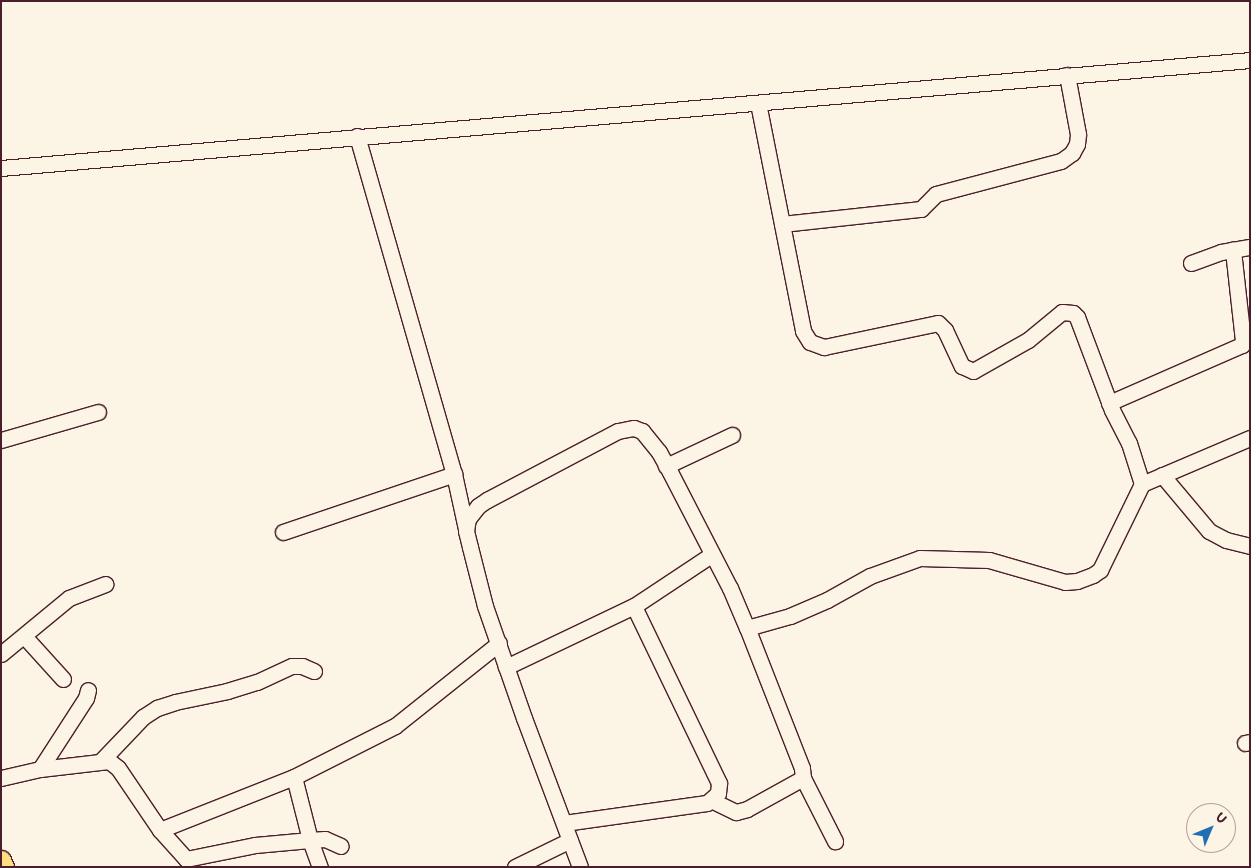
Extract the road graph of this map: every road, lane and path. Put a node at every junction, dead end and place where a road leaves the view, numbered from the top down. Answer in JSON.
{"nodes":[{"id":1,"x":1250,"y":60,"type":"edge"},
{"id":2,"x":1067,"y":75,"type":"junction"},
{"id":3,"x":758,"y":103,"type":"junction"},
{"id":4,"x":357,"y":136,"type":"junction"},
{"id":5,"x":1,"y":168,"type":"edge"},
{"id":6,"x":782,"y":224,"type":"junction"},
{"id":7,"x":1250,"y":247,"type":"edge"},
{"id":8,"x":1233,"y":250,"type":"junction"},
{"id":9,"x":1191,"y":264,"type":"dead end"},
{"id":10,"x":1109,"y":403,"type":"junction"},
{"id":11,"x":98,"y":412,"type":"dead end"},
{"id":12,"x":732,"y":435,"type":"dead end"},
{"id":13,"x":1250,"y":438,"type":"edge"},
{"id":14,"x":1,"y":440,"type":"edge"},
{"id":15,"x":666,"y":466,"type":"junction"},
{"id":16,"x":454,"y":474,"type":"junction"},
{"id":17,"x":1162,"y":475,"type":"junction"},
{"id":18,"x":1142,"y":484,"type":"junction"},
{"id":19,"x":466,"y":531,"type":"junction"},
{"id":20,"x":283,"y":532,"type":"dead end"},
{"id":21,"x":1250,"y":546,"type":"edge"},
{"id":22,"x":711,"y":555,"type":"junction"},
{"id":23,"x":106,"y":584,"type":"dead end"},
{"id":24,"x":634,"y":606,"type":"junction"},
{"id":25,"x":747,"y":628,"type":"junction"},
{"id":26,"x":24,"y":636,"type":"junction"},
{"id":27,"x":499,"y":643,"type":"junction"},
{"id":28,"x":1,"y":654,"type":"edge"},
{"id":29,"x":506,"y":667,"type":"junction"},
{"id":30,"x":314,"y":671,"type":"dead end"},
{"id":31,"x":63,"y":680,"type":"dead end"},
{"id":32,"x":88,"y":690,"type":"dead end"},
{"id":33,"x":101,"y":761,"type":"junction"},
{"id":34,"x":40,"y":769,"type":"junction"},
{"id":35,"x":294,"y":777,"type":"junction"},
{"id":36,"x":1,"y":778,"type":"edge"},
{"id":37,"x":802,"y":778,"type":"junction"},
{"id":38,"x":711,"y":800,"type":"junction"},
{"id":39,"x":564,"y":824,"type":"junction"},
{"id":40,"x":160,"y":830,"type":"junction"},
{"id":41,"x":310,"y":840,"type":"junction"},
{"id":42,"x":570,"y":840,"type":"junction"},
{"id":43,"x":835,"y":841,"type":"dead end"},
{"id":44,"x":341,"y":846,"type":"dead end"},
{"id":45,"x":1,"y":860,"type":"edge"},
{"id":46,"x":4,"y":867,"type":"edge"},
{"id":47,"x":320,"y":867,"type":"edge"},
{"id":48,"x":516,"y":867,"type":"edge"},
{"id":49,"x":580,"y":867,"type":"edge"}],
"edges":[{"from":1,"to":2,"type":"street"},
{"from":2,"to":3,"type":"street"},
{"from":2,"to":6,"type":"street"},
{"from":3,"to":4,"type":"street"},
{"from":3,"to":6,"type":"street"},
{"from":4,"to":5,"type":"street"},
{"from":4,"to":16,"type":"street"},
{"from":6,"to":10,"type":"street"},
{"from":7,"to":8,"type":"street"},
{"from":8,"to":9,"type":"street"},
{"from":8,"to":10,"type":"street"},
{"from":10,"to":18,"type":"street"},
{"from":11,"to":14,"type":"street"},
{"from":12,"to":15,"type":"street"},
{"from":13,"to":17,"type":"street"},
{"from":15,"to":19,"type":"street"},
{"from":15,"to":22,"type":"street"},
{"from":16,"to":19,"type":"street"},
{"from":16,"to":20,"type":"street"},
{"from":17,"to":18,"type":"street"},
{"from":17,"to":21,"type":"street"},
{"from":18,"to":25,"type":"street"},
{"from":19,"to":27,"type":"street"},
{"from":22,"to":24,"type":"street"},
{"from":22,"to":25,"type":"street"},
{"from":23,"to":26,"type":"street"},
{"from":24,"to":29,"type":"street"},
{"from":24,"to":38,"type":"street"},
{"from":25,"to":37,"type":"street"},
{"from":26,"to":28,"type":"street"},
{"from":26,"to":31,"type":"street"},
{"from":27,"to":29,"type":"street"},
{"from":27,"to":35,"type":"street"},
{"from":29,"to":39,"type":"street"},
{"from":30,"to":33,"type":"street"},
{"from":32,"to":34,"type":"street"},
{"from":33,"to":34,"type":"street"},
{"from":33,"to":40,"type":"street"},
{"from":34,"to":36,"type":"street"},
{"from":35,"to":40,"type":"street"},
{"from":35,"to":41,"type":"street"},
{"from":37,"to":38,"type":"street"},
{"from":37,"to":43,"type":"street"},
{"from":38,"to":39,"type":"street"},
{"from":39,"to":42,"type":"street"},
{"from":40,"to":41,"type":"street"},
{"from":41,"to":44,"type":"street"},
{"from":41,"to":47,"type":"street"},
{"from":42,"to":48,"type":"street"},
{"from":42,"to":49,"type":"street"},
{"from":45,"to":46,"type":"main road"}]}
